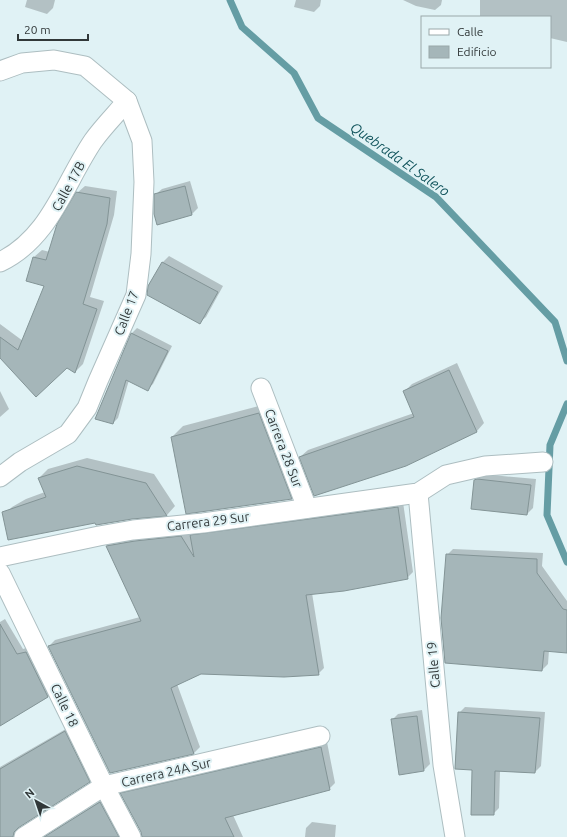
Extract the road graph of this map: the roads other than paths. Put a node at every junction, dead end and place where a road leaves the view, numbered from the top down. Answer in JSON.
{"nodes":[{"id":1,"x":0,"y":70,"type":"edge"},
{"id":2,"x":127,"y":101,"type":"junction"},
{"id":3,"x":0,"y":262,"type":"edge"},
{"id":4,"x":261,"y":388,"type":"dead end"},
{"id":5,"x":543,"y":462,"type":"dead end"},
{"id":6,"x":0,"y":477,"type":"edge"},
{"id":7,"x":418,"y":493,"type":"junction"},
{"id":8,"x":307,"y":508,"type":"junction"},
{"id":9,"x":0,"y":557,"type":"edge"},
{"id":10,"x":0,"y":573,"type":"edge"},
{"id":11,"x":320,"y":736,"type":"dead end"},
{"id":12,"x":104,"y":786,"type":"junction"},
{"id":13,"x":24,"y":837,"type":"edge"},
{"id":14,"x":131,"y":837,"type":"edge"},
{"id":15,"x":455,"y":837,"type":"edge"}],
"edges":[{"from":1,"to":2,"type":"street"},
{"from":2,"to":3,"type":"street","name":"Calle 17B"},
{"from":2,"to":6,"type":"street","name":"Calle 17"},
{"from":4,"to":8,"type":"street","name":"Carrera 28 Sur"},
{"from":5,"to":7,"type":"street"},
{"from":7,"to":8,"type":"street","name":"Carrera 29 Sur"},
{"from":7,"to":15,"type":"street","name":"Calle 19"},
{"from":8,"to":9,"type":"street","name":"Carrera 29 Sur"},
{"from":10,"to":12,"type":"street","name":"Calle 18"},
{"from":11,"to":12,"type":"street","name":"Carrera 24A Sur"},
{"from":12,"to":13,"type":"street","name":"Carrera 24A Sur"},
{"from":12,"to":14,"type":"street","name":"Calle 18"}]}
